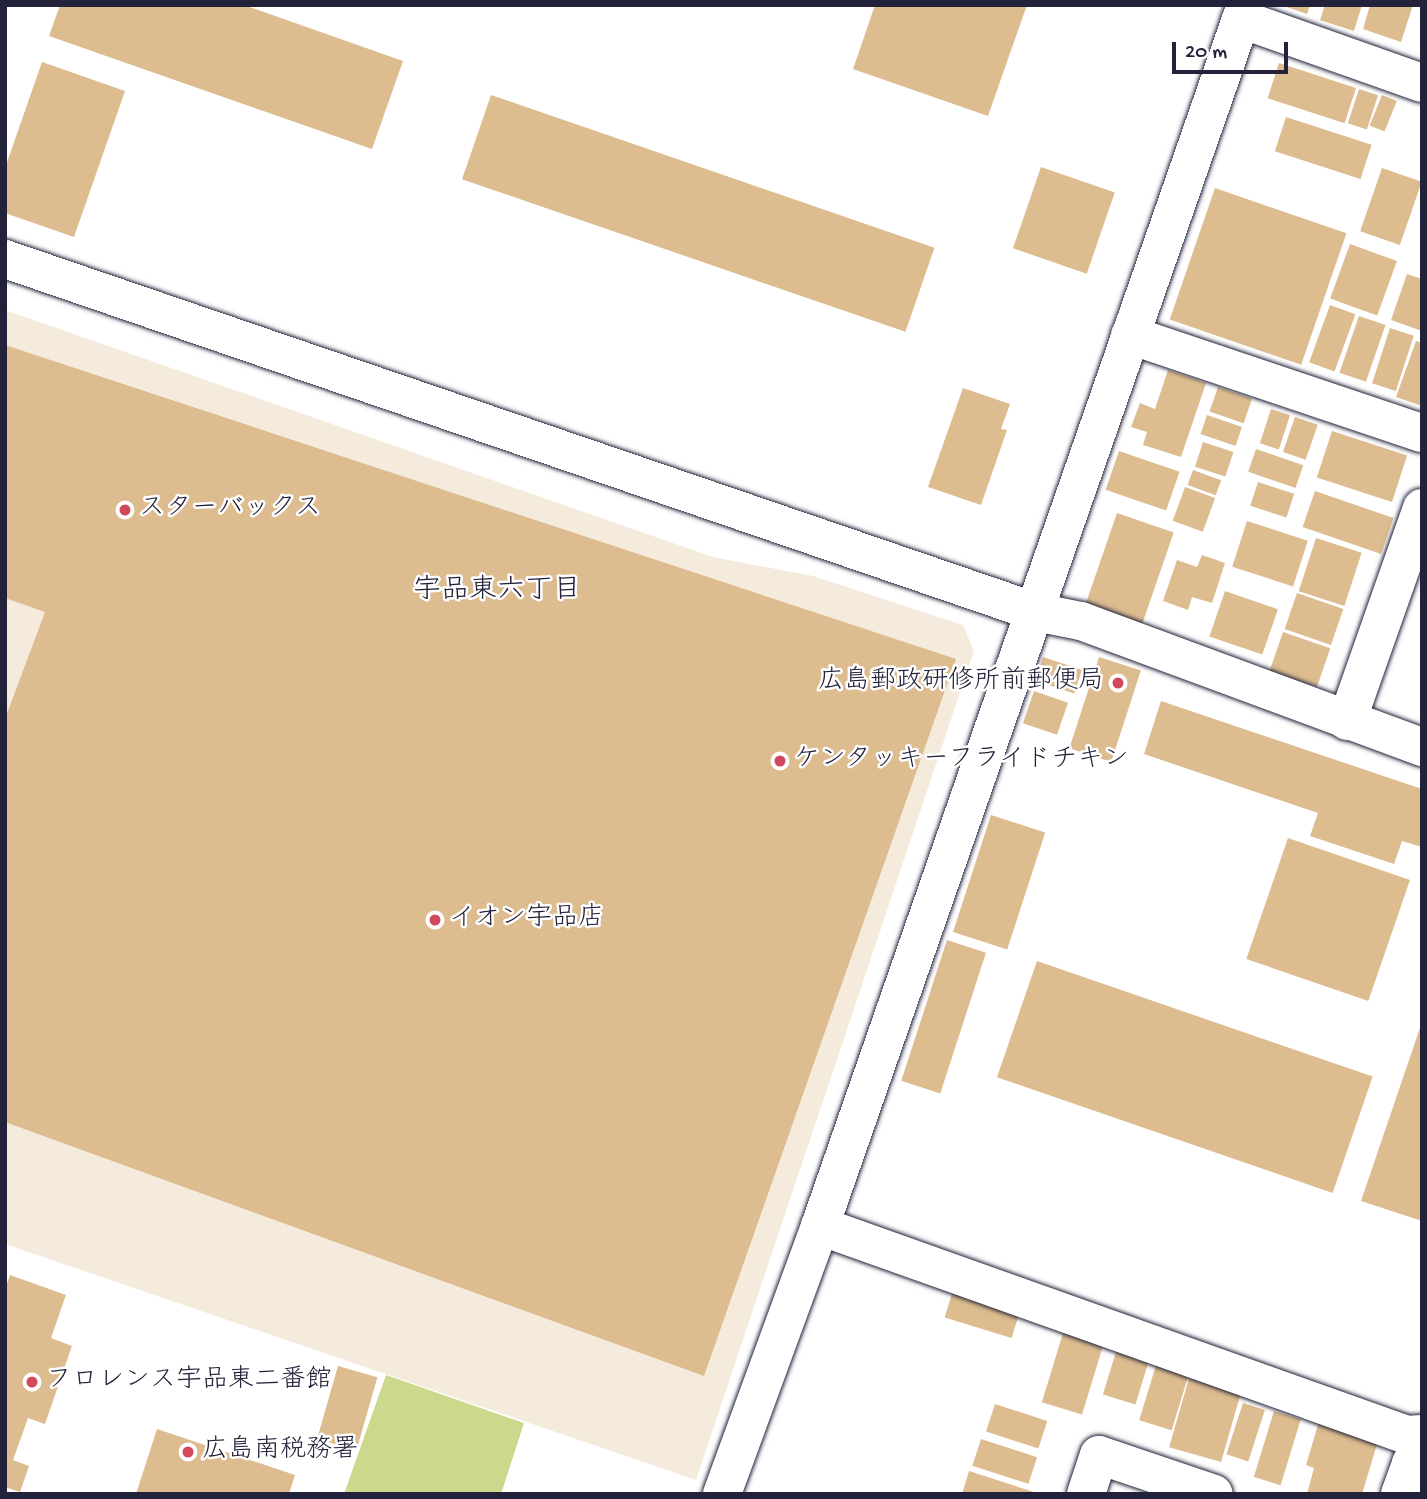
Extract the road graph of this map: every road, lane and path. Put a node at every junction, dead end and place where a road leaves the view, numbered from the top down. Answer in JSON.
{"nodes":[{"id":1,"x":1244,"y":12,"type":"edge"},
{"id":2,"x":1422,"y":83,"type":"edge"},
{"id":3,"x":5,"y":259,"type":"edge"},
{"id":4,"x":1130,"y":335,"type":"junction"},
{"id":5,"x":1422,"y":433,"type":"edge"},
{"id":6,"x":1422,"y":508,"type":"edge"},
{"id":7,"x":1036,"y":612,"type":"junction"},
{"id":8,"x":1347,"y":721,"type":"junction"},
{"id":9,"x":1422,"y":747,"type":"edge"},
{"id":10,"x":820,"y":1226,"type":"junction"},
{"id":11,"x":1422,"y":1434,"type":"edge"},
{"id":12,"x":1422,"y":1461,"type":"edge"},
{"id":13,"x":722,"y":1494,"type":"edge"},
{"id":14,"x":1086,"y":1494,"type":"edge"},
{"id":15,"x":1214,"y":1494,"type":"edge"},
{"id":16,"x":1399,"y":1494,"type":"edge"}],
"edges":[{"from":1,"to":2,"type":"street"},
{"from":1,"to":4,"type":"street"},
{"from":3,"to":7,"type":"street"},
{"from":4,"to":5,"type":"street"},
{"from":4,"to":7,"type":"street"},
{"from":6,"to":8,"type":"street"},
{"from":7,"to":8,"type":"street"},
{"from":7,"to":10,"type":"street"},
{"from":8,"to":9,"type":"street"},
{"from":10,"to":11,"type":"street"},
{"from":10,"to":13,"type":"street"},
{"from":12,"to":16,"type":"street"},
{"from":14,"to":15,"type":"street"}]}
